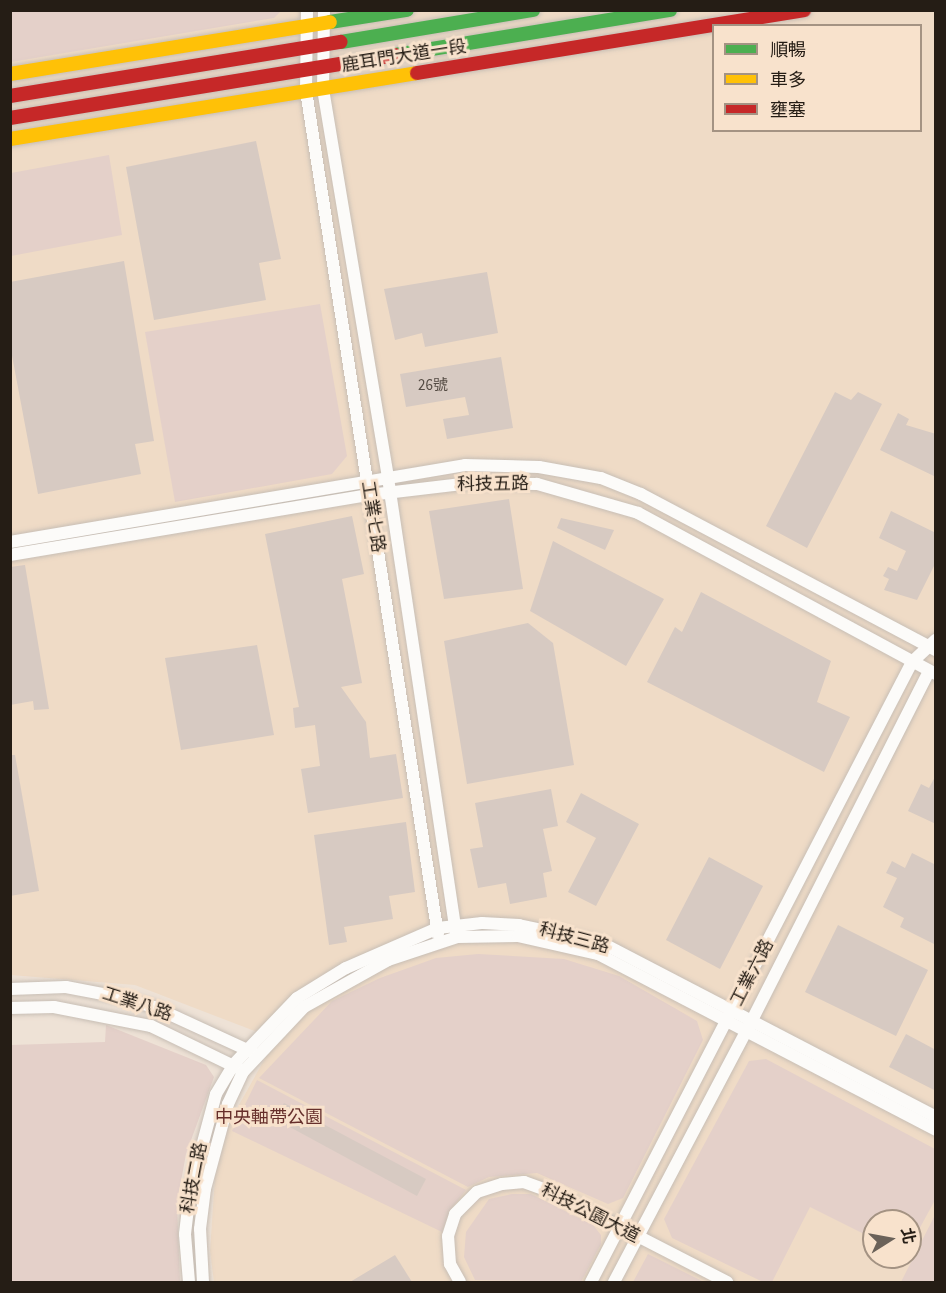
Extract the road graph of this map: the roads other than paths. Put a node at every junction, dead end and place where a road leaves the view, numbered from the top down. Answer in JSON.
{"nodes":[{"id":1,"x":307,"y":10,"type":"edge"},
{"id":2,"x":407,"y":10,"type":"edge"},
{"id":3,"x":533,"y":10,"type":"edge"},
{"id":4,"x":670,"y":10,"type":"edge"},
{"id":5,"x":804,"y":10,"type":"edge"},
{"id":6,"x":324,"y":17,"type":"edge"},
{"id":7,"x":719,"y":24,"type":"edge"},
{"id":8,"x":712,"y":25,"type":"edge"},
{"id":9,"x":307,"y":26,"type":"junction"},
{"id":10,"x":324,"y":45,"type":"junction"},
{"id":11,"x":305,"y":47,"type":"junction"},
{"id":12,"x":324,"y":67,"type":"junction"},
{"id":13,"x":305,"y":70,"type":"junction"},
{"id":14,"x":10,"y":74,"type":"edge"},
{"id":15,"x":323,"y":89,"type":"junction"},
{"id":16,"x":306,"y":91,"type":"junction"},
{"id":17,"x":10,"y":96,"type":"edge"},
{"id":18,"x":10,"y":118,"type":"edge"},
{"id":19,"x":10,"y":139,"type":"edge"},
{"id":20,"x":388,"y":478,"type":"junction"},
{"id":21,"x":367,"y":482,"type":"junction"},
{"id":22,"x":369,"y":495,"type":"junction"},
{"id":23,"x":389,"y":495,"type":"junction"},
{"id":24,"x":10,"y":542,"type":"edge"},
{"id":25,"x":10,"y":555,"type":"edge"},
{"id":26,"x":934,"y":646,"type":"edge"},
{"id":27,"x":912,"y":662,"type":"junction"},
{"id":28,"x":932,"y":673,"type":"edge"},
{"id":29,"x":438,"y":928,"type":"junction"},
{"id":30,"x":456,"y":931,"type":"junction"},
{"id":31,"x":437,"y":943,"type":"junction"},
{"id":32,"x":10,"y":989,"type":"edge"},
{"id":33,"x":10,"y":1008,"type":"edge"},
{"id":34,"x":734,"y":1011,"type":"junction"},
{"id":35,"x":752,"y":1021,"type":"junction"},
{"id":36,"x":727,"y":1024,"type":"junction"},
{"id":37,"x":745,"y":1034,"type":"junction"},
{"id":38,"x":251,"y":1051,"type":"junction"},
{"id":39,"x":238,"y":1068,"type":"junction"},
{"id":40,"x":936,"y":1117,"type":"edge"},
{"id":41,"x":936,"y":1130,"type":"edge"},
{"id":42,"x":622,"y":1229,"type":"junction"},
{"id":43,"x":636,"y":1237,"type":"junction"},
{"id":44,"x":189,"y":1282,"type":"edge"},
{"id":45,"x":203,"y":1282,"type":"edge"},
{"id":46,"x":460,"y":1282,"type":"edge"},
{"id":47,"x":591,"y":1282,"type":"edge"},
{"id":48,"x":614,"y":1282,"type":"edge"},
{"id":49,"x":727,"y":1282,"type":"edge"}],
"edges":[{"from":1,"to":9,"type":"street","name":"工業七路"},
{"from":2,"to":6,"type":"street"},
{"from":3,"to":10,"type":"street","name":"鹿耳門大道一段"},
{"from":4,"to":12,"type":"street","name":"鹿耳門大道一段"},
{"from":5,"to":7,"type":"street","name":"鹿耳門大道一段"},
{"from":6,"to":9,"type":"street"},
{"from":6,"to":10,"type":"street","name":"工業七路"},
{"from":8,"to":15,"type":"street","name":"鹿耳門大道一段"},
{"from":9,"to":11,"type":"street","name":"工業七路"},
{"from":9,"to":14,"type":"street"},
{"from":10,"to":11,"type":"street","name":"鹿耳門大道一段"},
{"from":10,"to":12,"type":"street","name":"工業七路"},
{"from":11,"to":13,"type":"street","name":"工業七路"},
{"from":11,"to":17,"type":"street","name":"鹿耳門大道一段"},
{"from":12,"to":13,"type":"street","name":"鹿耳門大道一段"},
{"from":12,"to":15,"type":"street","name":"工業七路"},
{"from":13,"to":16,"type":"street","name":"工業七路"},
{"from":13,"to":18,"type":"street","name":"鹿耳門大道一段"},
{"from":15,"to":16,"type":"street","name":"鹿耳門大道一段"},
{"from":15,"to":20,"type":"street","name":"工業七路"},
{"from":16,"to":19,"type":"street","name":"鹿耳門大道一段"},
{"from":16,"to":21,"type":"street","name":"工業七路"},
{"from":20,"to":21,"type":"street","name":"科技五路"},
{"from":20,"to":23,"type":"street","name":"工業七路"},
{"from":20,"to":26,"type":"street","name":"科技五路"},
{"from":21,"to":22,"type":"street","name":"工業七路"},
{"from":21,"to":24,"type":"street","name":"科技五路"},
{"from":22,"to":23,"type":"street","name":"科技五路"},
{"from":22,"to":25,"type":"street","name":"科技五路"},
{"from":22,"to":29,"type":"street","name":"工業七路"},
{"from":23,"to":27,"type":"street","name":"科技五路"},
{"from":23,"to":30,"type":"street","name":"工業七路"},
{"from":26,"to":27,"type":"street"},
{"from":27,"to":28,"type":"street","name":"科技五路"},
{"from":27,"to":34,"type":"street","name":"工業六路"},
{"from":28,"to":35,"type":"street","name":"工業六路"},
{"from":29,"to":30,"type":"street","name":"科技三路"},
{"from":29,"to":31,"type":"street","name":"工業七路"},
{"from":29,"to":38,"type":"street","name":"科技三路"},
{"from":30,"to":31,"type":"street","name":"科技三路"},
{"from":30,"to":34,"type":"street","name":"科技三路"},
{"from":30,"to":36,"type":"street","name":"科技三路"},
{"from":31,"to":38,"type":"street","name":"科技三路"},
{"from":32,"to":38,"type":"street","name":"工業八路"},
{"from":33,"to":39,"type":"street","name":"工業八路"},
{"from":34,"to":35,"type":"street","name":"科技三路"},
{"from":34,"to":36,"type":"street","name":"工業六路"},
{"from":35,"to":37,"type":"street","name":"工業六路"},
{"from":35,"to":40,"type":"street","name":"科技三路"},
{"from":36,"to":37,"type":"street","name":"科技三路"},
{"from":36,"to":42,"type":"street","name":"工業六路"},
{"from":37,"to":41,"type":"street","name":"科技三路"},
{"from":37,"to":43,"type":"street","name":"工業六路"},
{"from":38,"to":39,"type":"street","name":"科技二路"},
{"from":39,"to":44,"type":"street","name":"科技二路"},
{"from":39,"to":45,"type":"street","name":"科技二路"},
{"from":42,"to":43,"type":"street","name":"科技公園大道"},
{"from":42,"to":46,"type":"street","name":"科技公園大道"},
{"from":42,"to":47,"type":"street","name":"工業六路"},
{"from":43,"to":48,"type":"street","name":"工業六路"},
{"from":43,"to":49,"type":"street","name":"科技公園大道"}]}
